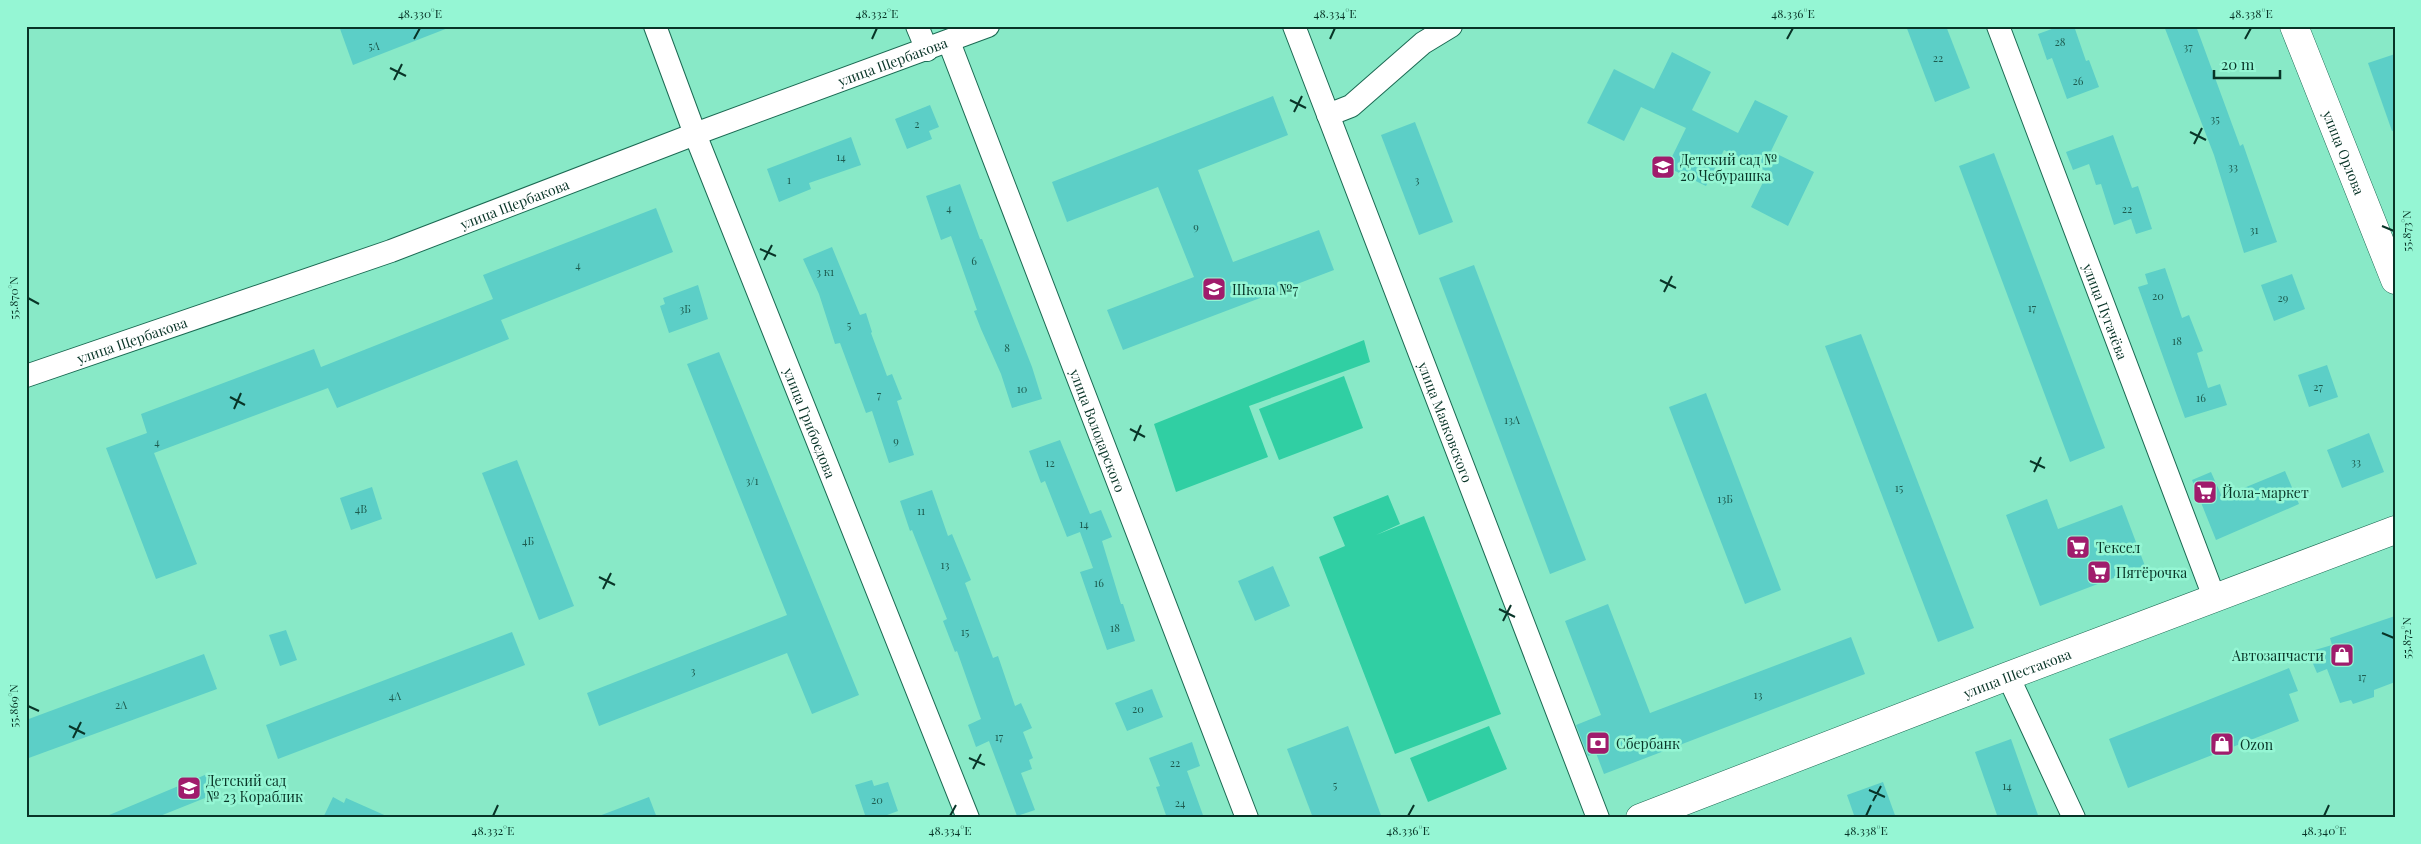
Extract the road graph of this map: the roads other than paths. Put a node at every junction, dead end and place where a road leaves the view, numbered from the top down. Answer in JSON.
{"nodes":[{"id":1,"x":655,"y":26,"type":"edge"},
{"id":2,"x":917,"y":26,"type":"edge"},
{"id":3,"x":988,"y":26,"type":"edge"},
{"id":4,"x":1294,"y":26,"type":"edge"},
{"id":5,"x":1451,"y":26,"type":"edge"},
{"id":6,"x":1998,"y":26,"type":"edge"},
{"id":7,"x":2294,"y":26,"type":"edge"},
{"id":8,"x":949,"y":42,"type":"junction"},
{"id":9,"x":927,"y":50,"type":"junction"},
{"id":10,"x":1328,"y":115,"type":"junction"},
{"id":11,"x":695,"y":134,"type":"junction"},
{"id":12,"x":2395,"y":280,"type":"edge"},
{"id":13,"x":31,"y":374,"type":"edge"},
{"id":14,"x":2395,"y":530,"type":"edge"},
{"id":15,"x":2214,"y":597,"type":"junction"},
{"id":16,"x":2008,"y":676,"type":"junction"},
{"id":17,"x":968,"y":818,"type":"edge"},
{"id":18,"x":1247,"y":818,"type":"edge"},
{"id":19,"x":1598,"y":818,"type":"edge"},
{"id":20,"x":1640,"y":818,"type":"edge"},
{"id":21,"x":2074,"y":818,"type":"edge"}],
"edges":[{"from":1,"to":11,"type":"street","name":"улица Грибоедова"},
{"from":2,"to":9,"type":"street"},
{"from":3,"to":8,"type":"street","name":"улица Щербакова"},
{"from":4,"to":10,"type":"street","name":"улица Маяковского"},
{"from":5,"to":10,"type":"street"},
{"from":6,"to":15,"type":"street","name":"улица Пугачёва"},
{"from":7,"to":12,"type":"main road","name":"улица Орлова"},
{"from":8,"to":9,"type":"street","name":"улица Щербакова"},
{"from":8,"to":18,"type":"street","name":"улица Володарского"},
{"from":9,"to":11,"type":"street","name":"улица Щербакова"},
{"from":10,"to":19,"type":"street","name":"улица Маяковского"},
{"from":11,"to":13,"type":"street","name":"улица Щербакова"},
{"from":11,"to":17,"type":"street","name":"улица Грибоедова"},
{"from":14,"to":15,"type":"main road","name":"улица Шестакова"},
{"from":15,"to":16,"type":"main road","name":"улица Шестакова"},
{"from":16,"to":20,"type":"main road","name":"улица Шестакова"},
{"from":16,"to":21,"type":"street"}]}
